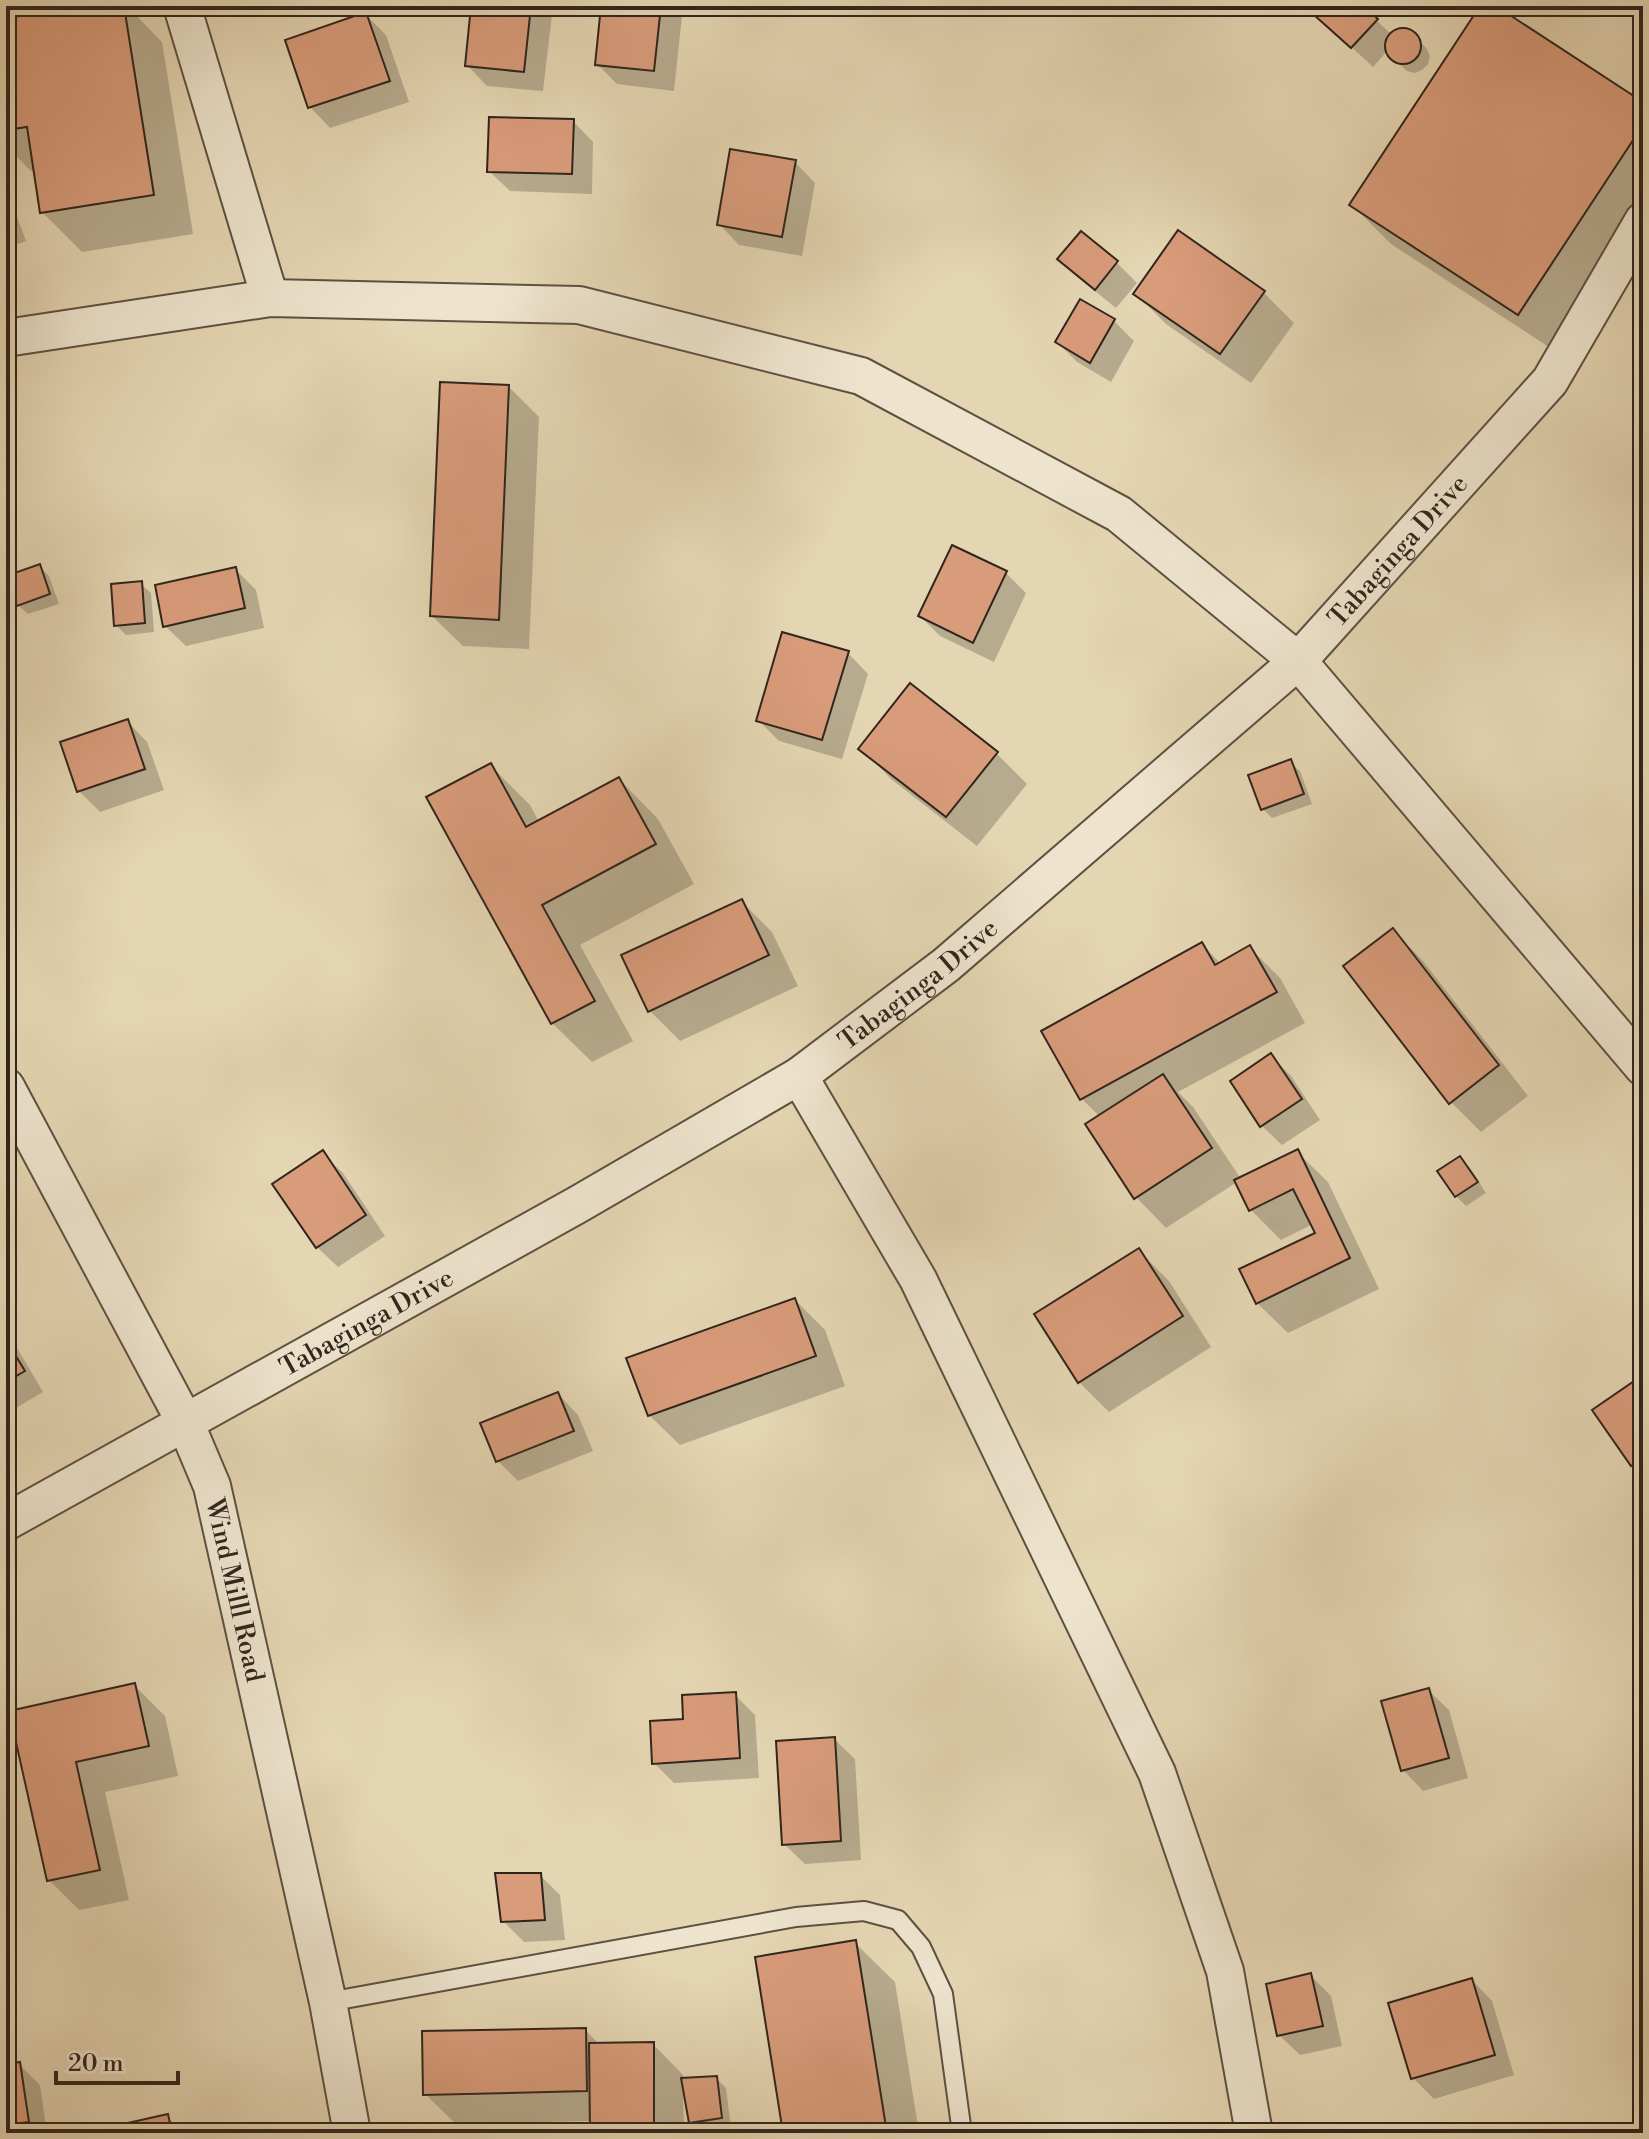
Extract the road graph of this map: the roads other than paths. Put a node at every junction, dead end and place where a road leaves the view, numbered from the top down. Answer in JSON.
{"nodes":[{"id":1,"x":182,"y":6,"type":"edge"},
{"id":2,"x":1643,"y":221,"type":"edge"},
{"id":3,"x":270,"y":298,"type":"junction"},
{"id":4,"x":6,"y":338,"type":"edge"},
{"id":5,"x":1298,"y":661,"type":"junction"},
{"id":6,"x":1643,"y":1067,"type":"edge"},
{"id":7,"x":799,"y":1076,"type":"junction"},
{"id":8,"x":6,"y":1087,"type":"edge"},
{"id":9,"x":185,"y":1422,"type":"junction"},
{"id":10,"x":6,"y":1522,"type":"edge"},
{"id":11,"x":328,"y":2002,"type":"junction"},
{"id":12,"x":352,"y":2133,"type":"edge"},
{"id":13,"x":962,"y":2133,"type":"edge"},
{"id":14,"x":1254,"y":2133,"type":"edge"}],
"edges":[{"from":1,"to":3,"type":"street"},
{"from":2,"to":5,"type":"street","name":"Tabaginga Drive"},
{"from":3,"to":4,"type":"street"},
{"from":3,"to":5,"type":"street"},
{"from":5,"to":6,"type":"street"},
{"from":5,"to":7,"type":"street","name":"Tabaginga Drive"},
{"from":7,"to":9,"type":"street","name":"Tabaginga Drive"},
{"from":7,"to":14,"type":"street"},
{"from":8,"to":9,"type":"street","name":"Wind Milll Road"},
{"from":9,"to":10,"type":"street","name":"Tabaginga Drive"},
{"from":9,"to":11,"type":"street","name":"Wind Milll Road"},
{"from":11,"to":12,"type":"street","name":"Wind Milll Road"},
{"from":11,"to":13,"type":"lane"}]}
